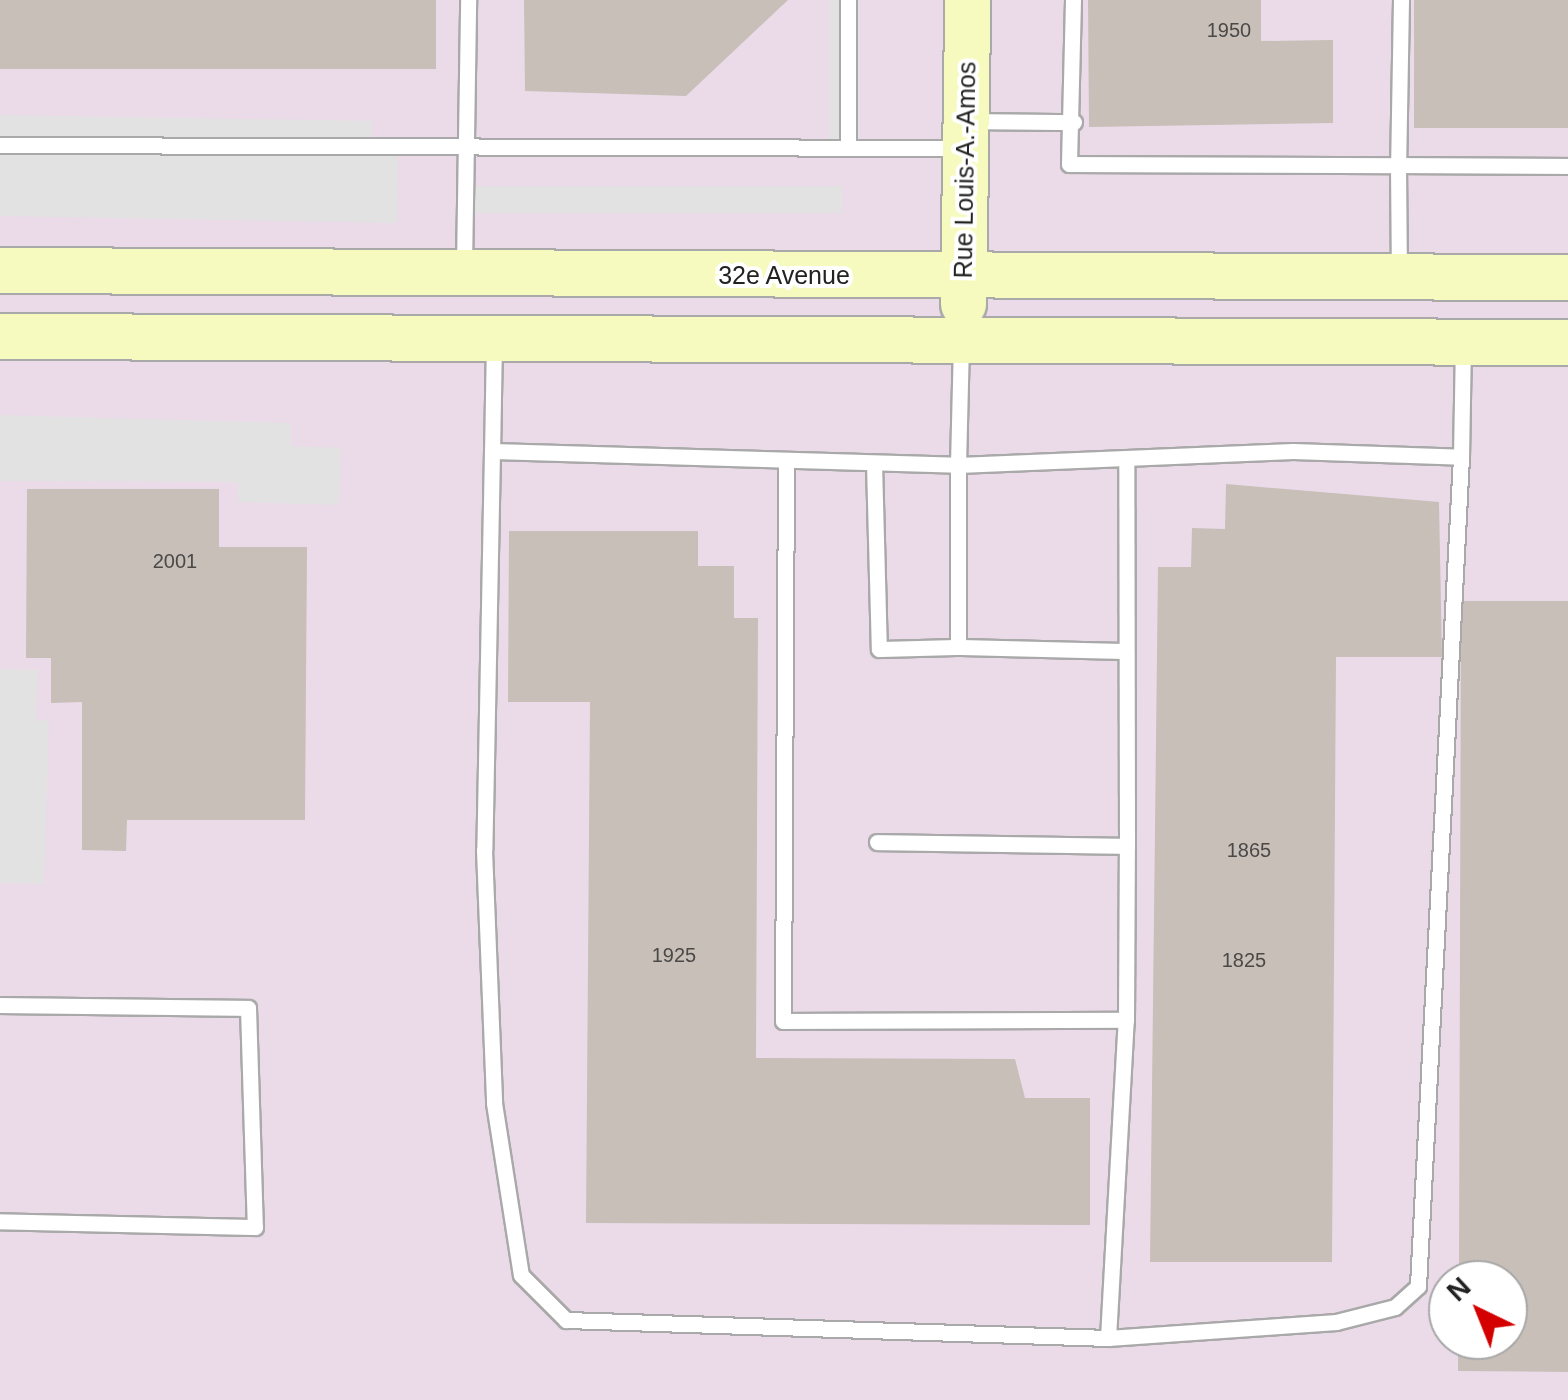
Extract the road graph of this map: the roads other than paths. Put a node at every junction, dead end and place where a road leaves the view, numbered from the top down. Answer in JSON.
{"nodes":[{"id":1,"x":468,"y":0,"type":"edge"},
{"id":2,"x":848,"y":0,"type":"edge"},
{"id":3,"x":967,"y":0,"type":"edge"},
{"id":4,"x":1073,"y":0,"type":"edge"},
{"id":5,"x":1401,"y":0,"type":"edge"},
{"id":6,"x":1074,"y":122,"type":"junction"},
{"id":7,"x":967,"y":134,"type":"junction"},
{"id":8,"x":0,"y":145,"type":"edge"},
{"id":9,"x":466,"y":146,"type":"junction"},
{"id":10,"x":848,"y":147,"type":"junction"},
{"id":11,"x":1398,"y":166,"type":"junction"},
{"id":12,"x":1568,"y":166,"type":"edge"},
{"id":13,"x":0,"y":270,"type":"edge"},
{"id":14,"x":464,"y":272,"type":"junction"},
{"id":15,"x":964,"y":276,"type":"junction"},
{"id":16,"x":1399,"y":276,"type":"junction"},
{"id":17,"x":1568,"y":277,"type":"edge"},
{"id":18,"x":0,"y":336,"type":"edge"},
{"id":19,"x":494,"y":338,"type":"junction"},
{"id":20,"x":962,"y":341,"type":"junction"},
{"id":21,"x":1463,"y":342,"type":"junction"},
{"id":22,"x":1568,"y":342,"type":"edge"},
{"id":23,"x":492,"y":451,"type":"junction"},
{"id":24,"x":1460,"y":457,"type":"junction"},
{"id":25,"x":1126,"y":458,"type":"junction"},
{"id":26,"x":786,"y":462,"type":"junction"},
{"id":27,"x":874,"y":463,"type":"junction"},
{"id":28,"x":958,"y":465,"type":"junction"},
{"id":29,"x":958,"y":647,"type":"junction"},
{"id":30,"x":1126,"y":651,"type":"junction"},
{"id":31,"x":877,"y":842,"type":"dead end"},
{"id":32,"x":1127,"y":846,"type":"junction"},
{"id":33,"x":0,"y":1005,"type":"edge"},
{"id":34,"x":1126,"y":1020,"type":"junction"},
{"id":35,"x":0,"y":1221,"type":"edge"},
{"id":36,"x":1108,"y":1338,"type":"junction"}],
"edges":[{"from":1,"to":9,"type":"lane"},
{"from":2,"to":10,"type":"lane"},
{"from":3,"to":7,"type":"street","name":"Rue Louis-A.-Amos"},
{"from":4,"to":6,"type":"lane"},
{"from":5,"to":11,"type":"lane"},
{"from":6,"to":7,"type":"lane"},
{"from":6,"to":11,"type":"lane"},
{"from":7,"to":10,"type":"lane"},
{"from":7,"to":15,"type":"street","name":"Rue Louis-A.-Amos"},
{"from":8,"to":9,"type":"lane"},
{"from":9,"to":10,"type":"lane"},
{"from":9,"to":14,"type":"lane"},
{"from":11,"to":12,"type":"lane"},
{"from":11,"to":16,"type":"lane"},
{"from":13,"to":14,"type":"street","name":"32e Avenue"},
{"from":14,"to":15,"type":"street","name":"32e Avenue"},
{"from":15,"to":16,"type":"street","name":"32e Avenue"},
{"from":15,"to":20,"type":"street","name":"Rue Louis-A.-Amos"},
{"from":16,"to":17,"type":"street","name":"32e Avenue"},
{"from":18,"to":19,"type":"street"},
{"from":19,"to":20,"type":"street"},
{"from":19,"to":23,"type":"lane"},
{"from":20,"to":21,"type":"street"},
{"from":20,"to":28,"type":"lane"},
{"from":21,"to":22,"type":"street"},
{"from":21,"to":24,"type":"lane"},
{"from":23,"to":26,"type":"lane"},
{"from":23,"to":36,"type":"lane"},
{"from":24,"to":25,"type":"lane"},
{"from":24,"to":36,"type":"lane"},
{"from":25,"to":28,"type":"lane"},
{"from":25,"to":30,"type":"lane"},
{"from":26,"to":27,"type":"lane"},
{"from":26,"to":34,"type":"lane"},
{"from":27,"to":28,"type":"lane"},
{"from":27,"to":29,"type":"lane"},
{"from":28,"to":29,"type":"lane"},
{"from":29,"to":30,"type":"lane"},
{"from":30,"to":32,"type":"lane"},
{"from":31,"to":32,"type":"lane"},
{"from":32,"to":34,"type":"lane"},
{"from":33,"to":35,"type":"lane"},
{"from":34,"to":36,"type":"lane"}]}
